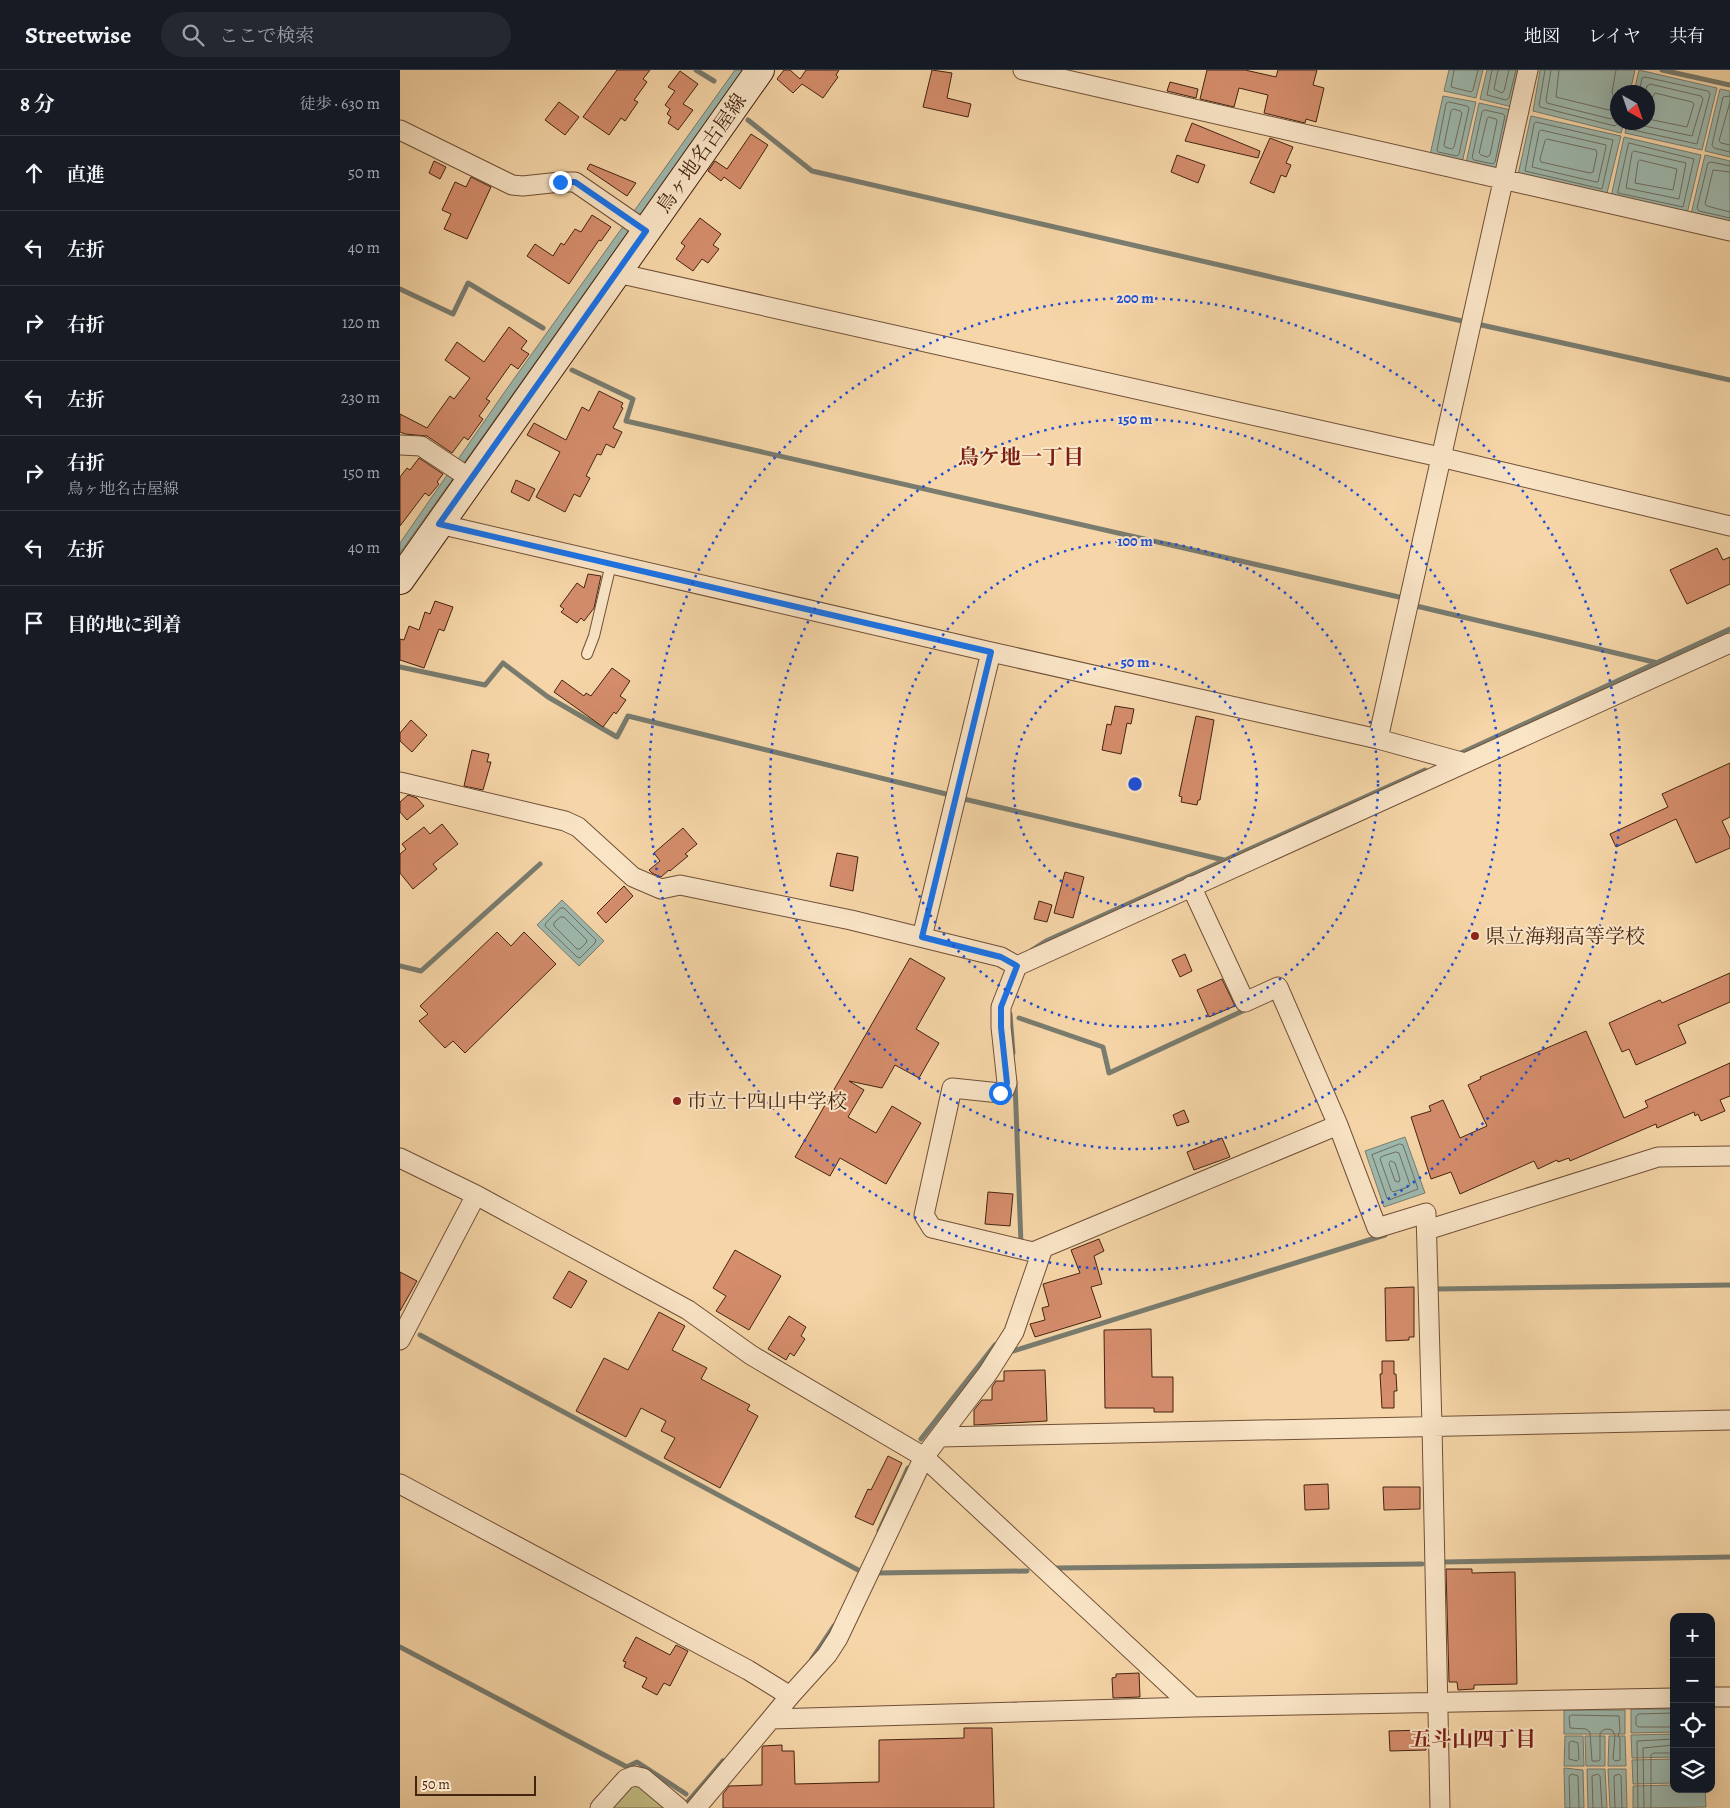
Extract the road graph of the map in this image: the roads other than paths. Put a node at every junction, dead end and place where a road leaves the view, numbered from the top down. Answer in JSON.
{"nodes":[{"id":1,"x":760,"y":70,"type":"edge"},
{"id":2,"x":1023,"y":70,"type":"edge"},
{"id":3,"x":1528,"y":70,"type":"edge"},
{"id":4,"x":400,"y":130,"type":"edge"},
{"id":5,"x":1505,"y":179,"type":"junction"},
{"id":6,"x":638,"y":226,"type":"junction"},
{"id":7,"x":1730,"y":231,"type":"edge"},
{"id":8,"x":617,"y":272,"type":"junction"},
{"id":9,"x":400,"y":445,"type":"edge"},
{"id":10,"x":1440,"y":457,"type":"junction"},
{"id":11,"x":462,"y":473,"type":"junction"},
{"id":12,"x":439,"y":524,"type":"junction"},
{"id":13,"x":1730,"y":526,"type":"edge"},
{"id":14,"x":611,"y":564,"type":"junction"},
{"id":15,"x":400,"y":580,"type":"edge"},
{"id":16,"x":1730,"y":643,"type":"edge"},
{"id":17,"x":991,"y":652,"type":"junction"},
{"id":18,"x":587,"y":654,"type":"dead end"},
{"id":19,"x":1378,"y":740,"type":"junction"},
{"id":20,"x":1464,"y":763,"type":"junction"},
{"id":21,"x":400,"y":782,"type":"edge"},
{"id":22,"x":1191,"y":886,"type":"junction"},
{"id":23,"x":922,"y":937,"type":"junction"},
{"id":24,"x":1017,"y":966,"type":"junction"},
{"id":25,"x":1338,"y":1125,"type":"junction"},
{"id":26,"x":1730,"y":1156,"type":"edge"},
{"id":27,"x":400,"y":1158,"type":"edge"},
{"id":28,"x":476,"y":1195,"type":"junction"},
{"id":29,"x":1427,"y":1230,"type":"junction"},
{"id":30,"x":1043,"y":1248,"type":"junction"},
{"id":31,"x":400,"y":1340,"type":"edge"},
{"id":32,"x":1730,"y":1420,"type":"edge"},
{"id":33,"x":1432,"y":1426,"type":"junction"},
{"id":34,"x":940,"y":1437,"type":"junction"},
{"id":35,"x":924,"y":1457,"type":"junction"},
{"id":36,"x":400,"y":1484,"type":"edge"},
{"id":37,"x":790,"y":1696,"type":"junction"},
{"id":38,"x":1715,"y":1697,"type":"edge"},
{"id":39,"x":1730,"y":1697,"type":"edge"},
{"id":40,"x":1670,"y":1698,"type":"edge"},
{"id":41,"x":1438,"y":1702,"type":"junction"},
{"id":42,"x":1193,"y":1707,"type":"junction"},
{"id":43,"x":771,"y":1719,"type":"junction"},
{"id":44,"x":600,"y":1808,"type":"edge"},
{"id":45,"x":679,"y":1808,"type":"edge"},
{"id":46,"x":696,"y":1808,"type":"edge"},
{"id":47,"x":1440,"y":1808,"type":"edge"}],
"edges":[{"from":1,"to":6,"type":"main road","name":"鳥ヶ地名古屋線"},
{"from":2,"to":5,"type":"street"},
{"from":3,"to":5,"type":"street"},
{"from":4,"to":6,"type":"street"},
{"from":5,"to":7,"type":"street"},
{"from":5,"to":10,"type":"street"},
{"from":6,"to":8,"type":"main road","name":"鳥ヶ地名古屋線"},
{"from":8,"to":10,"type":"street"},
{"from":8,"to":11,"type":"main road","name":"鳥ヶ地名古屋線"},
{"from":9,"to":11,"type":"street"},
{"from":10,"to":13,"type":"street"},
{"from":10,"to":19,"type":"street"},
{"from":11,"to":12,"type":"main road","name":"鳥ヶ地名古屋線"},
{"from":12,"to":14,"type":"street"},
{"from":12,"to":15,"type":"main road","name":"鳥ヶ地名古屋線"},
{"from":14,"to":17,"type":"street"},
{"from":14,"to":18,"type":"lane"},
{"from":16,"to":20,"type":"street"},
{"from":17,"to":19,"type":"street"},
{"from":17,"to":23,"type":"street"},
{"from":19,"to":20,"type":"street"},
{"from":20,"to":22,"type":"street"},
{"from":21,"to":23,"type":"street"},
{"from":22,"to":24,"type":"street"},
{"from":22,"to":25,"type":"street"},
{"from":23,"to":24,"type":"street"},
{"from":24,"to":30,"type":"street"},
{"from":25,"to":29,"type":"street"},
{"from":25,"to":30,"type":"street"},
{"from":26,"to":29,"type":"street"},
{"from":27,"to":28,"type":"street"},
{"from":28,"to":31,"type":"street"},
{"from":28,"to":35,"type":"street"},
{"from":29,"to":33,"type":"street"},
{"from":30,"to":34,"type":"street"},
{"from":32,"to":33,"type":"street"},
{"from":33,"to":34,"type":"street"},
{"from":33,"to":41,"type":"street"},
{"from":34,"to":35,"type":"street"},
{"from":35,"to":37,"type":"street"},
{"from":35,"to":42,"type":"street"},
{"from":36,"to":37,"type":"street"},
{"from":37,"to":43,"type":"street"},
{"from":38,"to":39,"type":"street"},
{"from":40,"to":41,"type":"street"},
{"from":41,"to":42,"type":"street"},
{"from":41,"to":47,"type":"street"},
{"from":42,"to":43,"type":"street"},
{"from":43,"to":46,"type":"street"},
{"from":44,"to":45,"type":"street"}]}
